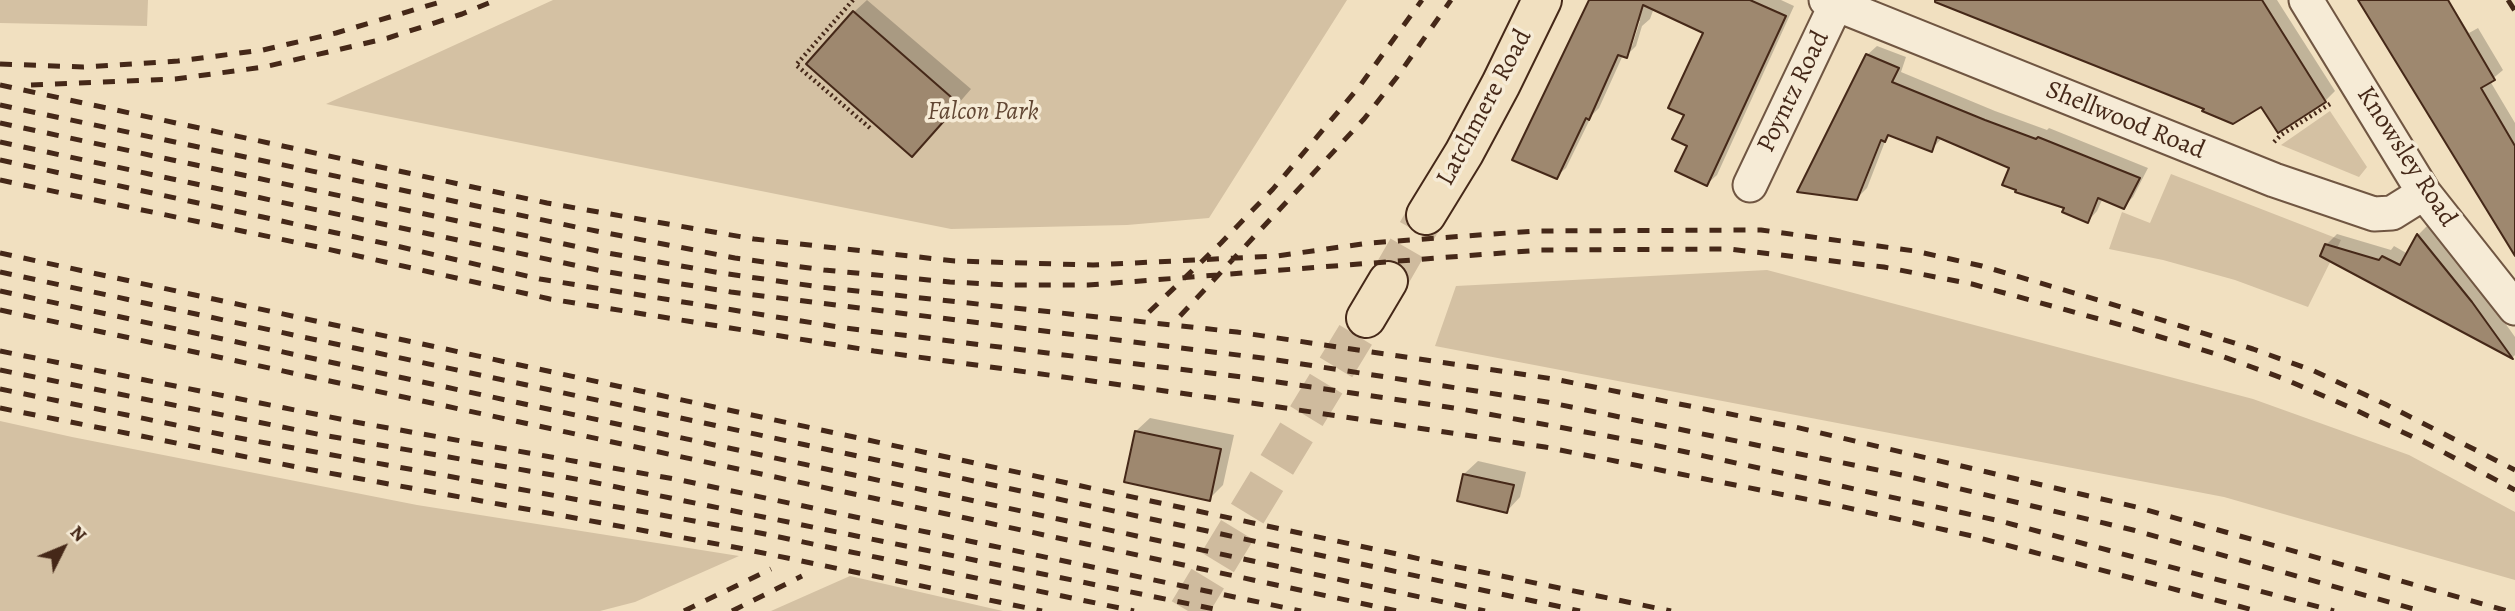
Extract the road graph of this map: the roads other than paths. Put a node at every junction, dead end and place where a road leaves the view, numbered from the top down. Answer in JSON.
{"nodes":[{"id":1,"x":1542,"y":0,"type":"edge"},
{"id":2,"x":2306,"y":0,"type":"edge"},
{"id":3,"x":1834,"y":2,"type":"edge"},
{"id":4,"x":1750,"y":185,"type":"dead end"},
{"id":5,"x":2424,"y":192,"type":"junction"},
{"id":6,"x":1426,"y":215,"type":"tunnel mouth"},
{"id":7,"x":1388,"y":281,"type":"tunnel mouth"},
{"id":8,"x":2515,"y":308,"type":"edge"},
{"id":9,"x":1366,"y":318,"type":"tunnel mouth"}],
"edges":[{"from":1,"to":6,"type":"highway","name":"Latchmere Road"},
{"from":2,"to":5,"type":"street","name":"Knowsley Road"},
{"from":3,"to":4,"type":"street","name":"Poyntz Road"},
{"from":3,"to":5,"type":"street","name":"Shellwood Road"},
{"from":5,"to":8,"type":"street","name":"Knowsley Road"},
{"from":7,"to":9,"type":"highway"}]}
